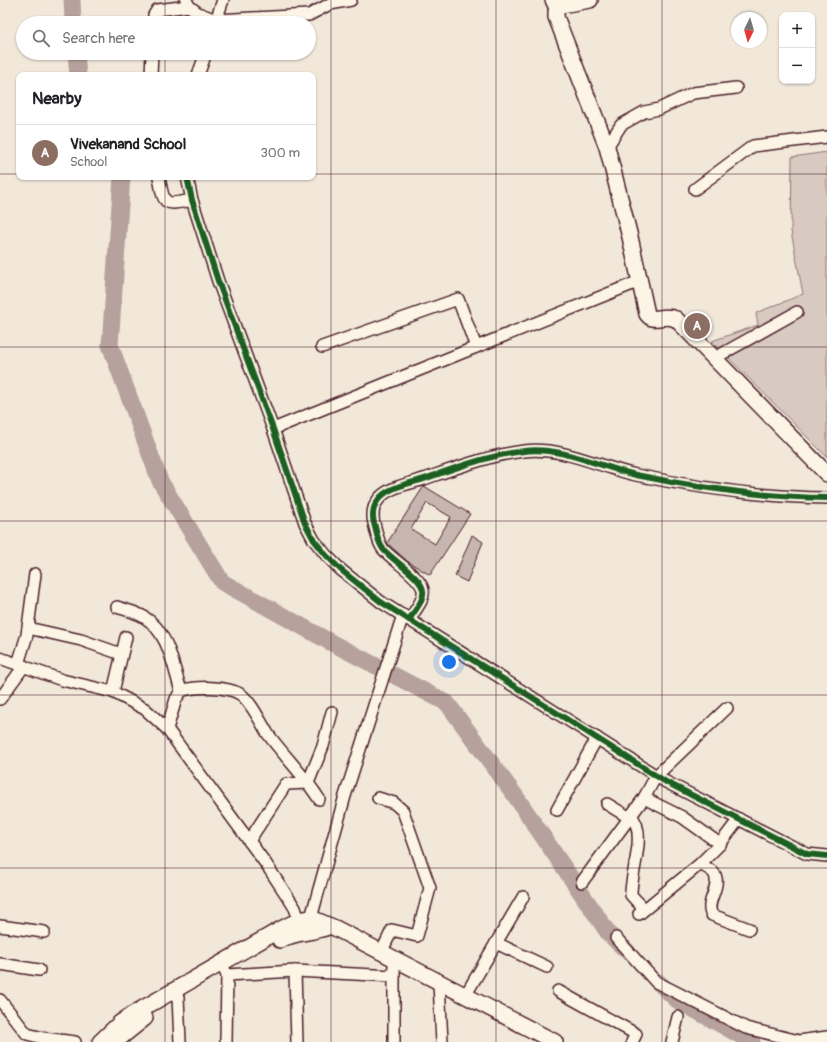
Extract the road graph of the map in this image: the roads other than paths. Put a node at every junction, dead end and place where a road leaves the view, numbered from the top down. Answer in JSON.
{"nodes":[{"id":1,"x":223,"y":0,"type":"edge"},
{"id":2,"x":351,"y":0,"type":"edge"},
{"id":3,"x":590,"y":0,"type":"edge"},
{"id":4,"x":188,"y":3,"type":"edge"},
{"id":5,"x":553,"y":6,"type":"edge"},
{"id":6,"x":154,"y":16,"type":"edge"},
{"id":7,"x":204,"y":16,"type":"edge"},
{"id":8,"x":218,"y":16,"type":"edge"},
{"id":9,"x":296,"y":16,"type":"edge"},
{"id":10,"x":152,"y":60,"type":"edge"},
{"id":11,"x":203,"y":60,"type":"edge"},
{"id":12,"x":151,"y":72,"type":"edge"},
{"id":13,"x":199,"y":72,"type":"edge"},
{"id":14,"x":736,"y":88,"type":"dead end"},
{"id":15,"x":827,"y":137,"type":"edge"},
{"id":16,"x":607,"y":148,"type":"junction"},
{"id":17,"x":159,"y":180,"type":"edge"},
{"id":18,"x":189,"y":180,"type":"edge"},
{"id":19,"x":695,"y":190,"type":"dead end"},
{"id":20,"x":192,"y":200,"type":"junction"},
{"id":21,"x":640,"y":281,"type":"junction"},
{"id":22,"x":797,"y":312,"type":"dead end"},
{"id":23,"x":322,"y":347,"type":"dead end"},
{"id":24,"x":476,"y":347,"type":"junction"},
{"id":25,"x":713,"y":359,"type":"junction"},
{"id":26,"x":273,"y":429,"type":"junction"},
{"id":27,"x":827,"y":474,"type":"edge"},
{"id":28,"x":827,"y":498,"type":"edge"},
{"id":29,"x":36,"y":574,"type":"dead end"},
{"id":30,"x":117,"y":608,"type":"dead end"},
{"id":31,"x":406,"y":618,"type":"junction"},
{"id":32,"x":28,"y":628,"type":"junction"},
{"id":33,"x":126,"y":637,"type":"dead end"},
{"id":34,"x":121,"y":654,"type":"junction"},
{"id":35,"x":0,"y":658,"type":"edge"},
{"id":36,"x":21,"y":665,"type":"junction"},
{"id":37,"x":181,"y":691,"type":"junction"},
{"id":38,"x":113,"y":692,"type":"junction"},
{"id":39,"x":0,"y":698,"type":"edge"},
{"id":40,"x":727,"y":708,"type":"dead end"},
{"id":41,"x":332,"y":712,"type":"dead end"},
{"id":42,"x":167,"y":729,"type":"junction"},
{"id":43,"x":597,"y":738,"type":"junction"},
{"id":44,"x":656,"y":776,"type":"junction"},
{"id":45,"x":308,"y":782,"type":"junction"},
{"id":46,"x":378,"y":798,"type":"dead end"},
{"id":47,"x":644,"y":798,"type":"junction"},
{"id":48,"x":319,"y":799,"type":"dead end"},
{"id":49,"x":607,"y":804,"type":"dead end"},
{"id":50,"x":557,"y":810,"type":"dead end"},
{"id":51,"x":631,"y":817,"type":"junction"},
{"id":52,"x":739,"y":819,"type":"junction"},
{"id":53,"x":249,"y":841,"type":"junction"},
{"id":54,"x":720,"y":844,"type":"junction"},
{"id":55,"x":827,"y":856,"type":"edge"},
{"id":56,"x":700,"y":864,"type":"junction"},
{"id":57,"x":582,"y":882,"type":"dead end"},
{"id":58,"x":523,"y":897,"type":"dead end"},
{"id":59,"x":305,"y":925,"type":"junction"},
{"id":60,"x":0,"y":926,"type":"edge"},
{"id":61,"x":749,"y":929,"type":"dead end"},
{"id":62,"x":44,"y":932,"type":"dead end"},
{"id":63,"x":616,"y":938,"type":"dead end"},
{"id":64,"x":496,"y":943,"type":"junction"},
{"id":65,"x":381,"y":953,"type":"junction"},
{"id":66,"x":394,"y":960,"type":"junction"},
{"id":67,"x":0,"y":964,"type":"edge"},
{"id":68,"x":547,"y":967,"type":"dead end"},
{"id":69,"x":225,"y":969,"type":"junction"},
{"id":70,"x":39,"y":970,"type":"dead end"},
{"id":71,"x":295,"y":972,"type":"junction"},
{"id":72,"x":394,"y":976,"type":"junction"},
{"id":73,"x":439,"y":983,"type":"junction"},
{"id":74,"x":558,"y":990,"type":"dead end"},
{"id":75,"x":465,"y":996,"type":"junction"},
{"id":76,"x":178,"y":997,"type":"junction"},
{"id":77,"x":0,"y":1000,"type":"edge"},
{"id":78,"x":678,"y":1017,"type":"dead end"},
{"id":79,"x":827,"y":1037,"type":"edge"},
{"id":80,"x":111,"y":1040,"type":"edge"},
{"id":81,"x":76,"y":1042,"type":"edge"},
{"id":82,"x":180,"y":1042,"type":"edge"},
{"id":83,"x":226,"y":1042,"type":"edge"},
{"id":84,"x":296,"y":1042,"type":"edge"},
{"id":85,"x":394,"y":1042,"type":"edge"},
{"id":86,"x":442,"y":1042,"type":"edge"},
{"id":87,"x":555,"y":1042,"type":"edge"},
{"id":88,"x":632,"y":1042,"type":"edge"},
{"id":89,"x":672,"y":1042,"type":"edge"}],
"edges":[{"from":1,"to":8,"type":"street"},
{"from":2,"to":9,"type":"street"},
{"from":3,"to":5,"type":"main road"},
{"from":4,"to":6,"type":"street"},
{"from":4,"to":7,"type":"street"},
{"from":5,"to":16,"type":"main road"},
{"from":10,"to":12,"type":"street"},
{"from":11,"to":13,"type":"street"},
{"from":14,"to":16,"type":"street"},
{"from":15,"to":19,"type":"street"},
{"from":16,"to":21,"type":"main road"},
{"from":17,"to":20,"type":"street"},
{"from":18,"to":20,"type":"street"},
{"from":20,"to":26,"type":"street"},
{"from":21,"to":24,"type":"street"},
{"from":21,"to":25,"type":"main road"},
{"from":22,"to":25,"type":"street"},
{"from":23,"to":24,"type":"street"},
{"from":24,"to":26,"type":"street"},
{"from":25,"to":27,"type":"main road"},
{"from":26,"to":31,"type":"street"},
{"from":28,"to":31,"type":"street"},
{"from":29,"to":32,"type":"street"},
{"from":30,"to":37,"type":"street"},
{"from":31,"to":43,"type":"street"},
{"from":31,"to":59,"type":"street"},
{"from":32,"to":34,"type":"street"},
{"from":32,"to":36,"type":"street"},
{"from":33,"to":34,"type":"street"},
{"from":34,"to":38,"type":"street"},
{"from":35,"to":36,"type":"street"},
{"from":36,"to":38,"type":"street"},
{"from":36,"to":39,"type":"street"},
{"from":37,"to":42,"type":"street"},
{"from":37,"to":45,"type":"street"},
{"from":38,"to":42,"type":"street"},
{"from":40,"to":44,"type":"street"},
{"from":41,"to":45,"type":"street"},
{"from":42,"to":53,"type":"street"},
{"from":43,"to":44,"type":"street"},
{"from":43,"to":50,"type":"street"},
{"from":44,"to":47,"type":"street"},
{"from":44,"to":52,"type":"street"},
{"from":45,"to":48,"type":"street"},
{"from":45,"to":53,"type":"street"},
{"from":46,"to":65,"type":"street"},
{"from":47,"to":51,"type":"street"},
{"from":47,"to":54,"type":"street"},
{"from":49,"to":51,"type":"street"},
{"from":51,"to":56,"type":"street"},
{"from":51,"to":57,"type":"street"},
{"from":52,"to":54,"type":"street"},
{"from":52,"to":55,"type":"street"},
{"from":53,"to":59,"type":"street"},
{"from":54,"to":56,"type":"street"},
{"from":56,"to":61,"type":"street"},
{"from":58,"to":64,"type":"street"},
{"from":59,"to":65,"type":"main road"},
{"from":59,"to":69,"type":"main road"},
{"from":60,"to":62,"type":"street"},
{"from":63,"to":79,"type":"street"},
{"from":64,"to":68,"type":"street"},
{"from":64,"to":75,"type":"street"},
{"from":65,"to":66,"type":"main road"},
{"from":66,"to":72,"type":"street"},
{"from":66,"to":73,"type":"main road"},
{"from":67,"to":70,"type":"street"},
{"from":69,"to":71,"type":"street"},
{"from":69,"to":76,"type":"main road"},
{"from":69,"to":80,"type":"main road"},
{"from":69,"to":83,"type":"street"},
{"from":71,"to":72,"type":"street"},
{"from":71,"to":84,"type":"street"},
{"from":72,"to":85,"type":"street"},
{"from":73,"to":75,"type":"main road"},
{"from":73,"to":86,"type":"street"},
{"from":74,"to":88,"type":"street"},
{"from":75,"to":87,"type":"main road"},
{"from":76,"to":80,"type":"main road"},
{"from":76,"to":82,"type":"street"},
{"from":77,"to":81,"type":"street"},
{"from":78,"to":89,"type":"street"}]}
